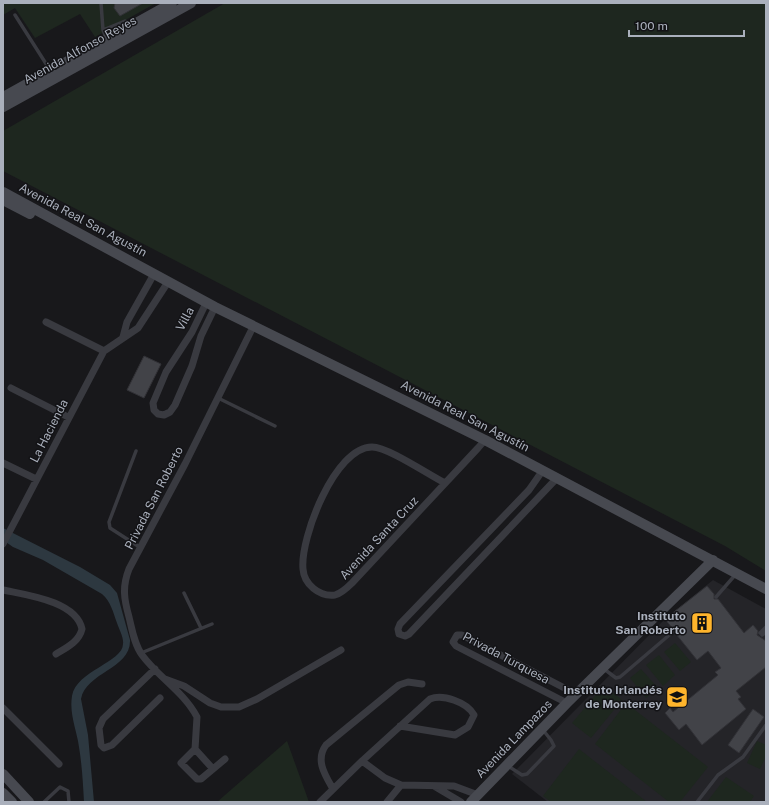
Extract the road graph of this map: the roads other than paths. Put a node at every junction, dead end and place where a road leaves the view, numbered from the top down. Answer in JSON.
{"nodes":[{"id":1,"x":101,"y":3,"type":"edge"},
{"id":2,"x":172,"y":3,"type":"edge"},
{"id":3,"x":191,"y":3,"type":"edge"},
{"id":4,"x":15,"y":15,"type":"dead end"},
{"id":5,"x":134,"y":29,"type":"junction"},
{"id":6,"x":105,"y":34,"type":"junction"},
{"id":7,"x":50,"y":71,"type":"junction"},
{"id":8,"x":3,"y":97,"type":"edge"},
{"id":9,"x":3,"y":107,"type":"edge"},
{"id":10,"x":3,"y":192,"type":"edge"},
{"id":11,"x":3,"y":200,"type":"edge"},
{"id":12,"x":152,"y":273,"type":"junction"},
{"id":13,"x":168,"y":282,"type":"junction"},
{"id":14,"x":211,"y":305,"type":"junction"},
{"id":15,"x":198,"y":320,"type":"junction"},
{"id":16,"x":46,"y":322,"type":"dead end"},
{"id":17,"x":207,"y":324,"type":"junction"},
{"id":18,"x":253,"y":327,"type":"junction"},
{"id":19,"x":123,"y":337,"type":"junction"},
{"id":20,"x":183,"y":345,"type":"junction"},
{"id":21,"x":104,"y":351,"type":"junction"},
{"id":22,"x":196,"y":351,"type":"junction"},
{"id":23,"x":11,"y":388,"type":"dead end"},
{"id":24,"x":218,"y":398,"type":"junction"},
{"id":25,"x":68,"y":417,"type":"junction"},
{"id":26,"x":275,"y":426,"type":"dead end"},
{"id":27,"x":485,"y":440,"type":"junction"},
{"id":28,"x":136,"y":451,"type":"dead end"},
{"id":29,"x":3,"y":463,"type":"edge"},
{"id":30,"x":543,"y":470,"type":"junction"},
{"id":31,"x":557,"y":478,"type":"junction"},
{"id":32,"x":36,"y":479,"type":"junction"},
{"id":33,"x":445,"y":483,"type":"junction"},
{"id":34,"x":3,"y":544,"type":"edge"},
{"id":35,"x":141,"y":548,"type":"junction"},
{"id":36,"x":468,"y":554,"type":"junction"},
{"id":37,"x":713,"y":560,"type":"junction"},
{"id":38,"x":476,"y":562,"type":"junction"},
{"id":39,"x":737,"y":573,"type":"junction"},
{"id":40,"x":766,"y":589,"type":"edge"},
{"id":41,"x":3,"y":590,"type":"edge"},
{"id":42,"x":184,"y":593,"type":"dead end"},
{"id":43,"x":716,"y":597,"type":"dead end"},
{"id":44,"x":212,"y":624,"type":"dead end"},
{"id":45,"x":766,"y":627,"type":"edge"},
{"id":46,"x":201,"y":628,"type":"junction"},
{"id":47,"x":674,"y":631,"type":"dead end"},
{"id":48,"x":766,"y":632,"type":"edge"},
{"id":49,"x":341,"y":650,"type":"dead end"},
{"id":50,"x":56,"y":654,"type":"dead end"},
{"id":51,"x":141,"y":654,"type":"junction"},
{"id":52,"x":511,"y":661,"type":"junction"},
{"id":53,"x":155,"y":669,"type":"junction"},
{"id":54,"x":603,"y":669,"type":"junction"},
{"id":55,"x":505,"y":671,"type":"junction"},
{"id":56,"x":165,"y":678,"type":"junction"},
{"id":57,"x":422,"y":684,"type":"dead end"},
{"id":58,"x":576,"y":694,"type":"junction"},
{"id":59,"x":160,"y":698,"type":"dead end"},
{"id":60,"x":567,"y":703,"type":"junction"},
{"id":61,"x":3,"y":708,"type":"edge"},
{"id":62,"x":766,"y":725,"type":"edge"},
{"id":63,"x":400,"y":726,"type":"junction"},
{"id":64,"x":542,"y":729,"type":"junction"},
{"id":65,"x":195,"y":749,"type":"junction"},
{"id":66,"x":225,"y":759,"type":"dead end"},
{"id":67,"x":362,"y":760,"type":"junction"},
{"id":68,"x":59,"y":764,"type":"dead end"},
{"id":69,"x":507,"y":765,"type":"junction"},
{"id":70,"x":213,"y":769,"type":"junction"},
{"id":71,"x":3,"y":774,"type":"edge"},
{"id":72,"x":401,"y":784,"type":"junction"},
{"id":73,"x":434,"y":786,"type":"junction"},
{"id":74,"x":333,"y":789,"type":"junction"},
{"id":75,"x":3,"y":793,"type":"edge"},
{"id":76,"x":475,"y":798,"type":"edge"},
{"id":77,"x":12,"y":802,"type":"edge"},
{"id":78,"x":29,"y":802,"type":"edge"},
{"id":79,"x":44,"y":802,"type":"edge"},
{"id":80,"x":69,"y":802,"type":"edge"},
{"id":81,"x":320,"y":802,"type":"edge"},
{"id":82,"x":387,"y":802,"type":"edge"},
{"id":83,"x":461,"y":802,"type":"edge"},
{"id":84,"x":697,"y":802,"type":"edge"}],
"edges":[{"from":1,"to":6,"type":"lane"},
{"from":2,"to":5,"type":"main road","name":"Avenida Alfonso Reyes"},
{"from":3,"to":5,"type":"main road","name":"Avenida Alfonso Reyes"},
{"from":4,"to":7,"type":"lane"},
{"from":5,"to":6,"type":"main road","name":"Avenida Alfonso Reyes"},
{"from":5,"to":9,"type":"main road","name":"Avenida Alfonso Reyes"},
{"from":6,"to":7,"type":"main road","name":"Avenida Alfonso Reyes"},
{"from":7,"to":8,"type":"main road","name":"Avenida Alfonso Reyes"},
{"from":10,"to":12,"type":"main road","name":"Avenida Real San Agustín"},
{"from":11,"to":12,"type":"main road","name":"Avenida Real San Agustín"},
{"from":12,"to":13,"type":"main road","name":"Avenida Real San Agustín"},
{"from":12,"to":19,"type":"street"},
{"from":13,"to":14,"type":"main road","name":"Avenida Real San Agustín"},
{"from":13,"to":19,"type":"street","name":"La Hacienda"},
{"from":14,"to":15,"type":"street","name":"Villa"},
{"from":14,"to":17,"type":"street","name":"Villa"},
{"from":14,"to":18,"type":"main road","name":"Avenida Real San Agustín"},
{"from":15,"to":17,"type":"street"},
{"from":15,"to":20,"type":"street","name":"Villa"},
{"from":16,"to":21,"type":"street"},
{"from":17,"to":22,"type":"street","name":"Villa"},
{"from":18,"to":24,"type":"street","name":"Privada San Roberto"},
{"from":18,"to":27,"type":"main road","name":"Avenida Real San Agustín"},
{"from":19,"to":21,"type":"street","name":"La Hacienda"},
{"from":20,"to":22,"type":"street"},
{"from":20,"to":22,"type":"street","name":"Villa"},
{"from":21,"to":25,"type":"street","name":"La Hacienda"},
{"from":23,"to":25,"type":"street"},
{"from":24,"to":26,"type":"lane"},
{"from":24,"to":35,"type":"street","name":"Privada San Roberto"},
{"from":25,"to":32,"type":"street","name":"La Hacienda"},
{"from":27,"to":30,"type":"main road","name":"Avenida Real San Agustín"},
{"from":27,"to":33,"type":"street","name":"Avenida Santa Cruz"},
{"from":28,"to":35,"type":"lane"},
{"from":29,"to":32,"type":"street"},
{"from":30,"to":31,"type":"main road","name":"Avenida Real San Agustín"},
{"from":30,"to":36,"type":"street"},
{"from":31,"to":37,"type":"main road","name":"Avenida Real San Agustín"},
{"from":31,"to":38,"type":"street"},
{"from":32,"to":34,"type":"street","name":"La Hacienda"},
{"from":33,"to":33,"type":"street","name":"Avenida Santa Cruz"},
{"from":35,"to":51,"type":"street","name":"Privada San Roberto"},
{"from":36,"to":38,"type":"street"},
{"from":36,"to":38,"type":"street"},
{"from":37,"to":39,"type":"main road","name":"Avenida Real San Agustín"},
{"from":37,"to":54,"type":"main road","name":"Avenida Lampazos"},
{"from":39,"to":40,"type":"main road","name":"Avenida Real San Agustín"},
{"from":39,"to":43,"type":"lane"},
{"from":41,"to":50,"type":"street"},
{"from":42,"to":46,"type":"lane"},
{"from":44,"to":46,"type":"lane"},
{"from":45,"to":48,"type":"lane"},
{"from":46,"to":51,"type":"lane"},
{"from":47,"to":54,"type":"lane"},
{"from":49,"to":56,"type":"street","name":"Privada San Roberto"},
{"from":51,"to":53,"type":"street","name":"Privada San Roberto"},
{"from":52,"to":55,"type":"street"},
{"from":52,"to":55,"type":"street","name":"Privada Turquesa"},
{"from":52,"to":58,"type":"street","name":"Privada Turquesa"},
{"from":53,"to":56,"type":"street","name":"Privada San Roberto"},
{"from":53,"to":59,"type":"street"},
{"from":54,"to":58,"type":"main road","name":"Avenida Lampazos"},
{"from":55,"to":60,"type":"street","name":"Privada Turquesa"},
{"from":56,"to":65,"type":"street","name":"Privada San Roberto"},
{"from":57,"to":74,"type":"street"},
{"from":58,"to":60,"type":"main road","name":"Avenida Lampazos"},
{"from":60,"to":64,"type":"main road","name":"Avenida Lampazos"},
{"from":61,"to":68,"type":"street"},
{"from":62,"to":84,"type":"lane"},
{"from":63,"to":63,"type":"street"},
{"from":63,"to":67,"type":"street"},
{"from":64,"to":69,"type":"main road","name":"Avenida Lampazos"},
{"from":64,"to":69,"type":"lane"},
{"from":65,"to":70,"type":"street"},
{"from":65,"to":70,"type":"street"},
{"from":66,"to":70,"type":"street"},
{"from":67,"to":72,"type":"street"},
{"from":67,"to":74,"type":"street"},
{"from":69,"to":76,"type":"main road","name":"Avenida Lampazos"},
{"from":71,"to":78,"type":"main road"},
{"from":72,"to":73,"type":"street"},
{"from":72,"to":82,"type":"street"},
{"from":73,"to":76,"type":"street"},
{"from":73,"to":83,"type":"street"},
{"from":74,"to":81,"type":"street"},
{"from":75,"to":77,"type":"main road"},
{"from":79,"to":80,"type":"lane"}]}
